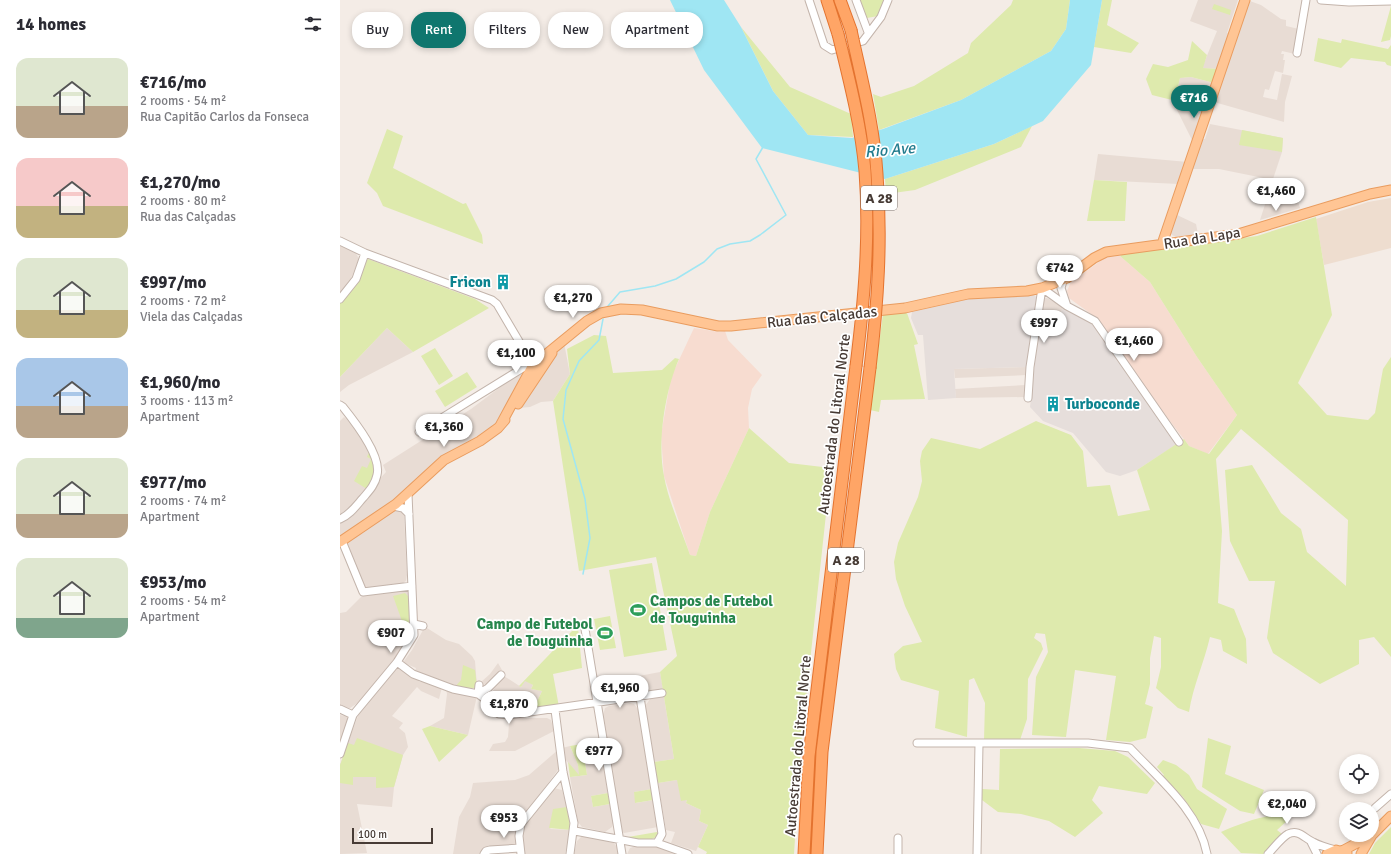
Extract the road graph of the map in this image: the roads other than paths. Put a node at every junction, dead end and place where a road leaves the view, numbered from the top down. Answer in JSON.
{"nodes":[{"id":1,"x":809,"y":0,"type":"edge"},
{"id":2,"x":827,"y":0,"type":"edge"},
{"id":3,"x":840,"y":0,"type":"edge"},
{"id":4,"x":856,"y":0,"type":"edge"},
{"id":5,"x":888,"y":0,"type":"edge"},
{"id":6,"x":1245,"y":0,"type":"edge"},
{"id":7,"x":1306,"y":0,"type":"edge"},
{"id":8,"x":1324,"y":0,"type":"edge"},
{"id":9,"x":1391,"y":1,"type":"edge"},
{"id":10,"x":868,"y":32,"type":"junction"},
{"id":11,"x":1297,"y":53,"type":"dead end"},
{"id":12,"x":1391,"y":190,"type":"edge"},
{"id":13,"x":340,"y":241,"type":"edge"},
{"id":14,"x":1162,"y":244,"type":"junction"},
{"id":15,"x":365,"y":253,"type":"junction"},
{"id":16,"x":1063,"y":280,"type":"junction"},
{"id":17,"x":1042,"y":288,"type":"junction"},
{"id":18,"x":340,"y":299,"type":"edge"},
{"id":19,"x":1067,"y":306,"type":"junction"},
{"id":20,"x":537,"y":368,"type":"junction"},
{"id":21,"x":1028,"y":398,"type":"dead end"},
{"id":22,"x":340,"y":405,"type":"edge"},
{"id":23,"x":419,"y":432,"type":"dead end"},
{"id":24,"x":1179,"y":442,"type":"dead end"},
{"id":25,"x":408,"y":494,"type":"junction"},
{"id":26,"x":394,"y":506,"type":"junction"},
{"id":27,"x":409,"y":514,"type":"junction"},
{"id":28,"x":340,"y":519,"type":"edge"},
{"id":29,"x":341,"y":542,"type":"edge"},
{"id":30,"x":412,"y":586,"type":"junction"},
{"id":31,"x":414,"y":624,"type":"junction"},
{"id":32,"x":423,"y":626,"type":"dead end"},
{"id":33,"x":585,"y":629,"type":"dead end"},
{"id":34,"x":397,"y":662,"type":"junction"},
{"id":35,"x":501,"y":675,"type":"dead end"},
{"id":36,"x":479,"y":685,"type":"dead end"},
{"id":37,"x":662,"y":693,"type":"dead end"},
{"id":38,"x":478,"y":694,"type":"junction"},
{"id":39,"x":640,"y":697,"type":"junction"},
{"id":40,"x":597,"y":703,"type":"junction"},
{"id":41,"x":340,"y":709,"type":"edge"},
{"id":42,"x":555,"y":710,"type":"junction"},
{"id":43,"x":340,"y":713,"type":"edge"},
{"id":44,"x":353,"y":716,"type":"junction"},
{"id":45,"x":917,"y":743,"type":"dead end"},
{"id":46,"x":979,"y":744,"type":"junction"},
{"id":47,"x":340,"y":754,"type":"edge"},
{"id":48,"x":563,"y":772,"type":"junction"},
{"id":49,"x":1391,"y":794,"type":"edge"},
{"id":50,"x":1379,"y":804,"type":"edge"},
{"id":51,"x":1391,"y":816,"type":"edge"},
{"id":52,"x":1379,"y":828,"type":"edge"},
{"id":53,"x":575,"y":831,"type":"junction"},
{"id":54,"x":898,"y":838,"type":"dead end"},
{"id":55,"x":619,"y":839,"type":"junction"},
{"id":56,"x":1311,"y":842,"type":"junction"},
{"id":57,"x":1358,"y":842,"type":"edge"},
{"id":58,"x":1368,"y":842,"type":"edge"},
{"id":59,"x":657,"y":843,"type":"junction"},
{"id":60,"x":520,"y":851,"type":"edge"},
{"id":61,"x":1338,"y":852,"type":"edge"},
{"id":62,"x":488,"y":853,"type":"edge"},
{"id":63,"x":570,"y":854,"type":"edge"},
{"id":64,"x":622,"y":854,"type":"edge"},
{"id":65,"x":688,"y":854,"type":"edge"},
{"id":66,"x":804,"y":854,"type":"edge"},
{"id":67,"x":816,"y":854,"type":"edge"},
{"id":68,"x":898,"y":854,"type":"edge"},
{"id":69,"x":977,"y":854,"type":"edge"},
{"id":70,"x":1207,"y":854,"type":"edge"},
{"id":71,"x":1268,"y":854,"type":"edge"},
{"id":72,"x":1317,"y":854,"type":"edge"},
{"id":73,"x":1361,"y":854,"type":"edge"}],
"edges":[{"from":1,"to":10,"type":"street"},
{"from":2,"to":66,"type":"highway","name":"Autoestrada do Litoral Norte","number":"A 28","bridge":true},
{"from":3,"to":67,"type":"highway","name":"Autoestrada do Litoral Norte","number":"A 28","bridge":true},
{"from":4,"to":10,"type":"street"},
{"from":5,"to":10,"type":"street"},
{"from":6,"to":14,"type":"main road"},
{"from":7,"to":11,"type":"street"},
{"from":8,"to":9,"type":"street"},
{"from":12,"to":14,"type":"main road","name":"Rua da Lapa"},
{"from":13,"to":15,"type":"street"},
{"from":14,"to":16,"type":"main road","name":"Rua da Lapa"},
{"from":15,"to":18,"type":"street"},
{"from":15,"to":20,"type":"street"},
{"from":16,"to":17,"type":"main road","name":"Rua da Lapa"},
{"from":16,"to":19,"type":"street"},
{"from":17,"to":19,"type":"street"},
{"from":17,"to":20,"type":"main road","name":"Rua das Calçadas"},
{"from":17,"to":21,"type":"street"},
{"from":19,"to":24,"type":"street"},
{"from":20,"to":23,"type":"street"},
{"from":20,"to":25,"type":"main road"},
{"from":22,"to":28,"type":"street"},
{"from":25,"to":26,"type":"main road"},
{"from":25,"to":27,"type":"street"},
{"from":26,"to":27,"type":"street"},
{"from":26,"to":29,"type":"main road"},
{"from":27,"to":30,"type":"street"},
{"from":29,"to":30,"type":"street"},
{"from":30,"to":31,"type":"street"},
{"from":31,"to":32,"type":"street"},
{"from":31,"to":34,"type":"street"},
{"from":33,"to":40,"type":"street"},
{"from":34,"to":38,"type":"street"},
{"from":34,"to":44,"type":"street"},
{"from":35,"to":38,"type":"street"},
{"from":36,"to":38,"type":"street"},
{"from":37,"to":39,"type":"street"},
{"from":38,"to":42,"type":"street"},
{"from":39,"to":40,"type":"street"},
{"from":39,"to":59,"type":"street"},
{"from":40,"to":42,"type":"street"},
{"from":40,"to":55,"type":"street"},
{"from":41,"to":44,"type":"street"},
{"from":42,"to":48,"type":"street"},
{"from":43,"to":44,"type":"street"},
{"from":44,"to":47,"type":"street"},
{"from":45,"to":46,"type":"street"},
{"from":46,"to":69,"type":"street"},
{"from":46,"to":70,"type":"street"},
{"from":48,"to":53,"type":"street"},
{"from":48,"to":60,"type":"street"},
{"from":49,"to":50,"type":"street"},
{"from":51,"to":52,"type":"main road"},
{"from":53,"to":55,"type":"street"},
{"from":53,"to":63,"type":"street"},
{"from":54,"to":68,"type":"street"},
{"from":55,"to":59,"type":"street"},
{"from":55,"to":64,"type":"street"},
{"from":56,"to":61,"type":"street"},
{"from":56,"to":71,"type":"street"},
{"from":56,"to":72,"type":"street"},
{"from":57,"to":61,"type":"main road"},
{"from":58,"to":73,"type":"main road"},
{"from":59,"to":65,"type":"street"},
{"from":60,"to":62,"type":"street"}]}
